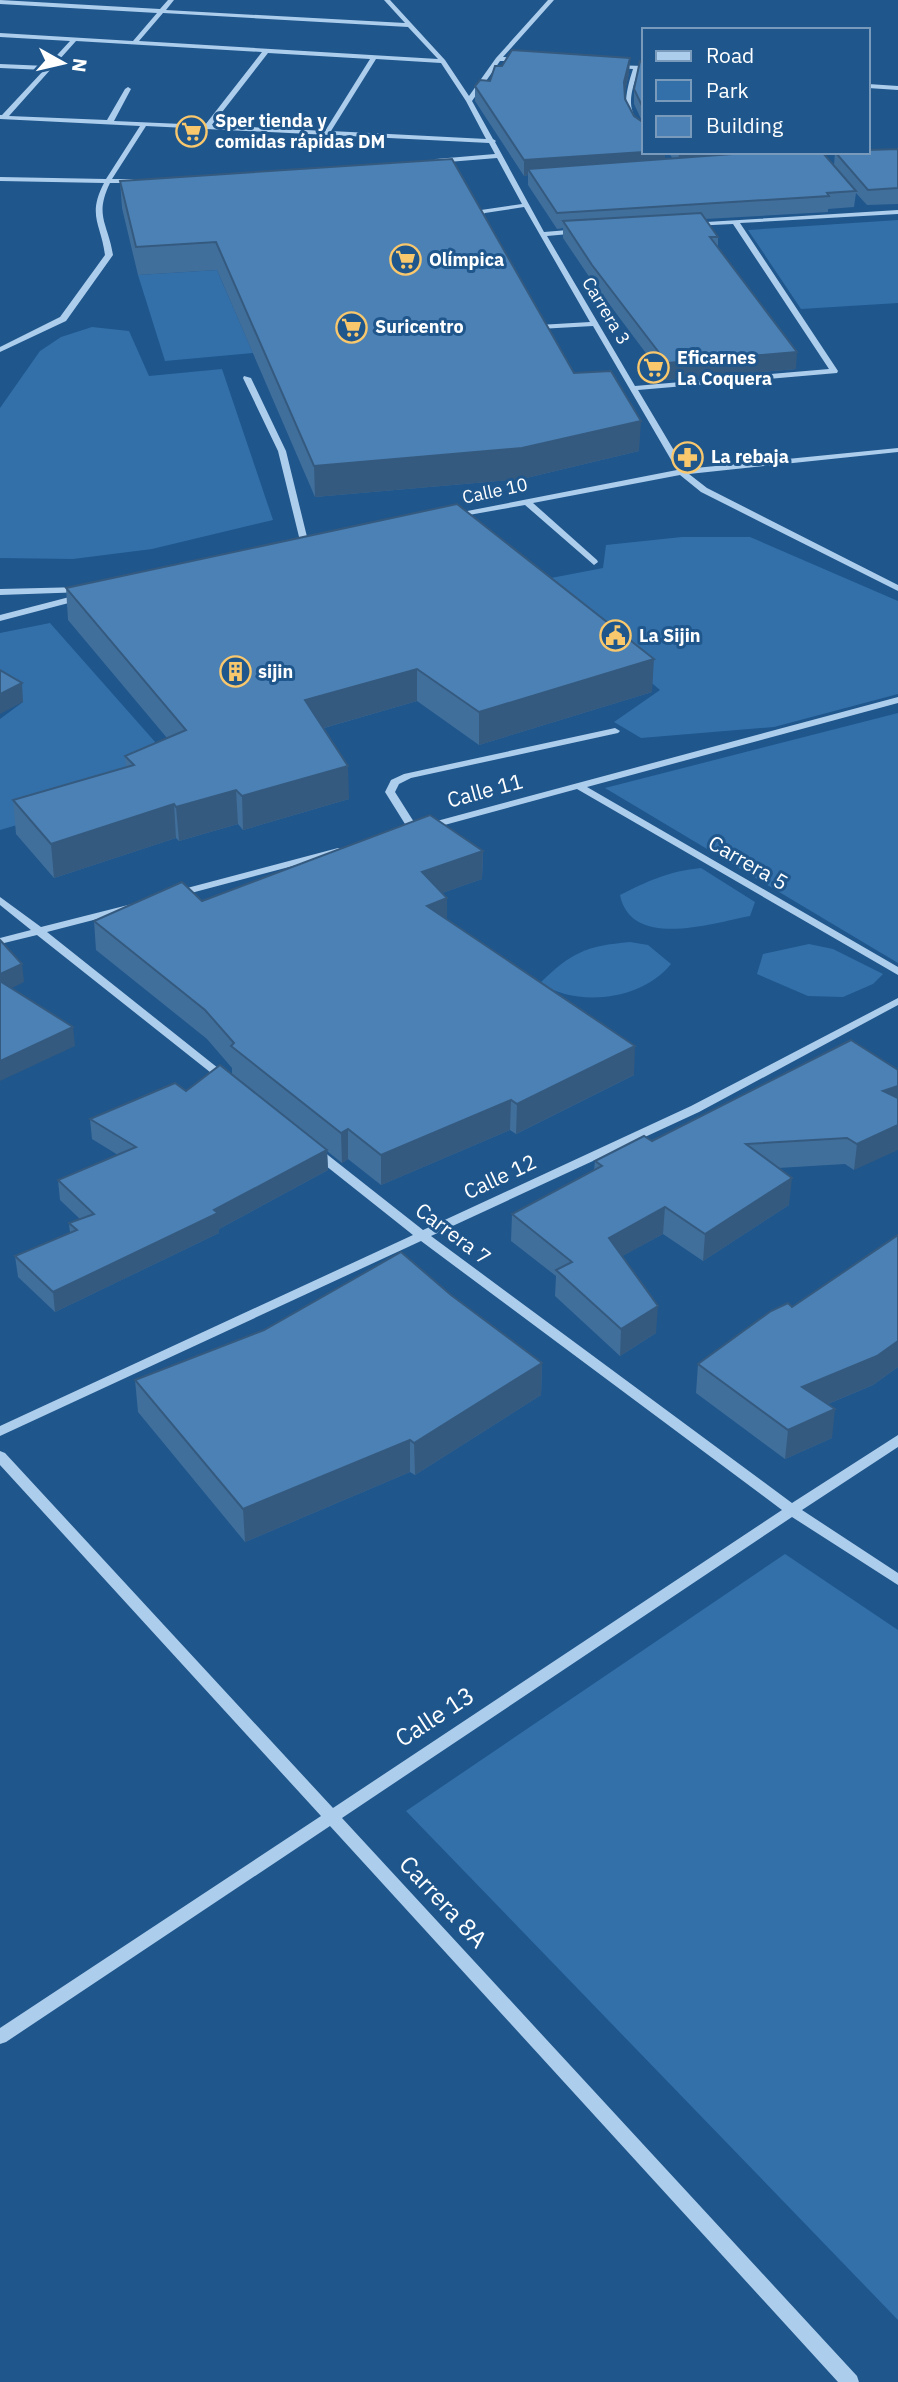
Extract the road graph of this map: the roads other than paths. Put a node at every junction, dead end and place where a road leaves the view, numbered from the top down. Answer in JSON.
{"nodes":[{"id":1,"x":171,"y":0,"type":"edge"},
{"id":2,"x":387,"y":0,"type":"edge"},
{"id":3,"x":551,"y":0,"type":"edge"},
{"id":4,"x":0,"y":2,"type":"edge"},
{"id":5,"x":161,"y":11,"type":"junction"},
{"id":6,"x":412,"y":25,"type":"junction"},
{"id":7,"x":0,"y":35,"type":"edge"},
{"id":8,"x":75,"y":39,"type":"junction"},
{"id":9,"x":134,"y":43,"type":"junction"},
{"id":10,"x":267,"y":50,"type":"junction"},
{"id":11,"x":374,"y":57,"type":"junction"},
{"id":12,"x":498,"y":59,"type":"junction"},
{"id":13,"x":525,"y":60,"type":"edge"},
{"id":14,"x":443,"y":61,"type":"junction"},
{"id":15,"x":0,"y":66,"type":"edge"},
{"id":16,"x":609,"y":66,"type":"edge"},
{"id":17,"x":46,"y":68,"type":"junction"},
{"id":18,"x":640,"y":68,"type":"edge"},
{"id":19,"x":870,"y":86,"type":"edge"},
{"id":20,"x":128,"y":89,"type":"dead end"},
{"id":21,"x":898,"y":89,"type":"edge"},
{"id":22,"x":469,"y":100,"type":"junction"},
{"id":23,"x":2,"y":118,"type":"edge"},
{"id":24,"x":109,"y":122,"type":"junction"},
{"id":25,"x":144,"y":124,"type":"junction"},
{"id":26,"x":207,"y":127,"type":"junction"},
{"id":27,"x":642,"y":132,"type":"edge"},
{"id":28,"x":327,"y":133,"type":"junction"},
{"id":29,"x":492,"y":141,"type":"junction"},
{"id":30,"x":498,"y":156,"type":"junction"},
{"id":31,"x":429,"y":161,"type":"edge"},
{"id":32,"x":0,"y":179,"type":"edge"},
{"id":33,"x":150,"y":180,"type":"edge"},
{"id":34,"x":527,"y":180,"type":"edge"},
{"id":35,"x":513,"y":181,"type":"junction"},
{"id":36,"x":108,"y":182,"type":"junction"},
{"id":37,"x":527,"y":205,"type":"junction"},
{"id":38,"x":898,"y":212,"type":"edge"},
{"id":39,"x":735,"y":221,"type":"junction"},
{"id":40,"x":680,"y":225,"type":"edge"},
{"id":41,"x":583,"y":231,"type":"edge"},
{"id":42,"x":542,"y":234,"type":"junction"},
{"id":43,"x":489,"y":239,"type":"edge"},
{"id":44,"x":533,"y":316,"type":"edge"},
{"id":45,"x":596,"y":324,"type":"junction"},
{"id":46,"x":539,"y":327,"type":"junction"},
{"id":47,"x":546,"y":339,"type":"edge"},
{"id":48,"x":0,"y":350,"type":"edge"},
{"id":49,"x":247,"y":378,"type":"dead end"},
{"id":50,"x":634,"y":388,"type":"junction"},
{"id":51,"x":898,"y":450,"type":"edge"},
{"id":52,"x":898,"y":458,"type":"edge"},
{"id":53,"x":762,"y":463,"type":"junction"},
{"id":54,"x":682,"y":472,"type":"junction"},
{"id":55,"x":525,"y":501,"type":"junction"},
{"id":56,"x":448,"y":518,"type":"edge"},
{"id":57,"x":319,"y":547,"type":"edge"},
{"id":58,"x":306,"y":549,"type":"junction"},
{"id":59,"x":293,"y":552,"type":"edge"},
{"id":60,"x":594,"y":562,"type":"dead end"},
{"id":61,"x":898,"y":588,"type":"edge"},
{"id":62,"x":0,"y":592,"type":"edge"},
{"id":63,"x":0,"y":618,"type":"edge"},
{"id":64,"x":898,"y":700,"type":"edge"},
{"id":65,"x":615,"y":731,"type":"dead end"},
{"id":66,"x":579,"y":786,"type":"junction"},
{"id":67,"x":414,"y":831,"type":"junction"},
{"id":68,"x":400,"y":834,"type":"edge"},
{"id":69,"x":347,"y":849,"type":"edge"},
{"id":70,"x":160,"y":899,"type":"edge"},
{"id":71,"x":0,"y":900,"type":"edge"},
{"id":72,"x":147,"y":902,"type":"edge"},
{"id":73,"x":40,"y":931,"type":"junction"},
{"id":74,"x":0,"y":941,"type":"edge"},
{"id":75,"x":898,"y":972,"type":"edge"},
{"id":76,"x":898,"y":1002,"type":"edge"},
{"id":77,"x":236,"y":1087,"type":"edge"},
{"id":78,"x":301,"y":1139,"type":"edge"},
{"id":79,"x":421,"y":1235,"type":"junction"},
{"id":80,"x":0,"y":1431,"type":"edge"},
{"id":81,"x":898,"y":1440,"type":"edge"},
{"id":82,"x":0,"y":1456,"type":"edge"},
{"id":83,"x":793,"y":1511,"type":"junction"},
{"id":84,"x":898,"y":1580,"type":"edge"},
{"id":85,"x":330,"y":1815,"type":"junction"},
{"id":86,"x":0,"y":2037,"type":"edge"},
{"id":87,"x":850,"y":2382,"type":"edge"}],
"edges":[{"from":1,"to":5,"type":"street"},
{"from":2,"to":6,"type":"street","name":"Carrera 3"},
{"from":3,"to":12,"type":"street"},
{"from":4,"to":5,"type":"street"},
{"from":5,"to":6,"type":"street"},
{"from":5,"to":9,"type":"street"},
{"from":6,"to":14,"type":"street","name":"Carrera 3"},
{"from":7,"to":8,"type":"street"},
{"from":8,"to":9,"type":"street"},
{"from":8,"to":17,"type":"street"},
{"from":9,"to":10,"type":"street"},
{"from":10,"to":11,"type":"street"},
{"from":10,"to":26,"type":"street"},
{"from":11,"to":14,"type":"street"},
{"from":11,"to":28,"type":"street"},
{"from":12,"to":13,"type":"street"},
{"from":12,"to":22,"type":"street"},
{"from":14,"to":22,"type":"street","name":"Carrera 3"},
{"from":15,"to":17,"type":"street"},
{"from":16,"to":18,"type":"street"},
{"from":17,"to":23,"type":"street"},
{"from":18,"to":27,"type":"street"},
{"from":19,"to":21,"type":"street"},
{"from":20,"to":24,"type":"street"},
{"from":22,"to":29,"type":"street","name":"Carrera 3"},
{"from":23,"to":24,"type":"street"},
{"from":24,"to":25,"type":"street"},
{"from":25,"to":26,"type":"street"},
{"from":25,"to":36,"type":"street"},
{"from":26,"to":28,"type":"street"},
{"from":28,"to":29,"type":"street"},
{"from":29,"to":30,"type":"street","name":"Carrera 3"},
{"from":30,"to":31,"type":"street"},
{"from":30,"to":35,"type":"street","name":"Carrera 3"},
{"from":32,"to":36,"type":"street"},
{"from":33,"to":36,"type":"street"},
{"from":34,"to":35,"type":"street"},
{"from":35,"to":37,"type":"street","name":"Carrera 3"},
{"from":36,"to":48,"type":"street"},
{"from":37,"to":42,"type":"street","name":"Carrera 3"},
{"from":37,"to":43,"type":"street"},
{"from":38,"to":39,"type":"street"},
{"from":39,"to":40,"type":"street"},
{"from":39,"to":50,"type":"street"},
{"from":41,"to":42,"type":"street"},
{"from":42,"to":45,"type":"street","name":"Carrera 3"},
{"from":44,"to":46,"type":"street"},
{"from":45,"to":46,"type":"street"},
{"from":45,"to":50,"type":"street","name":"Carrera 3"},
{"from":46,"to":47,"type":"street"},
{"from":49,"to":58,"type":"street"},
{"from":50,"to":54,"type":"street","name":"Carrera 3"},
{"from":51,"to":53,"type":"street"},
{"from":52,"to":53,"type":"street","name":"Calle 10"},
{"from":53,"to":54,"type":"street","name":"Calle 10"},
{"from":54,"to":55,"type":"street","name":"Calle 10"},
{"from":54,"to":61,"type":"street","name":"Carrera 3"},
{"from":55,"to":56,"type":"street","name":"Calle 10"},
{"from":55,"to":60,"type":"street"},
{"from":57,"to":58,"type":"street"},
{"from":58,"to":59,"type":"street"},
{"from":62,"to":63,"type":"street"},
{"from":64,"to":66,"type":"street","name":"Calle 11"},
{"from":65,"to":67,"type":"street"},
{"from":66,"to":67,"type":"street","name":"Calle 11"},
{"from":66,"to":75,"type":"street","name":"Carrera 5"},
{"from":67,"to":68,"type":"street","name":"Calle 11"},
{"from":69,"to":70,"type":"street"},
{"from":71,"to":73,"type":"street"},
{"from":72,"to":73,"type":"street"},
{"from":73,"to":74,"type":"street"},
{"from":73,"to":77,"type":"street"},
{"from":76,"to":79,"type":"street","name":"Calle 12"},
{"from":78,"to":79,"type":"street","name":"Carrera 7"},
{"from":79,"to":80,"type":"street","name":"Calle 12"},
{"from":79,"to":83,"type":"street","name":"Carrera 7"},
{"from":81,"to":83,"type":"street","name":"Calle 13"},
{"from":82,"to":85,"type":"street","name":"Carrera 8A"},
{"from":83,"to":84,"type":"street","name":"Carrera 7"},
{"from":83,"to":85,"type":"street","name":"Calle 13"},
{"from":85,"to":86,"type":"street","name":"Calle 13"},
{"from":85,"to":87,"type":"street","name":"Carrera 8A"}]}
